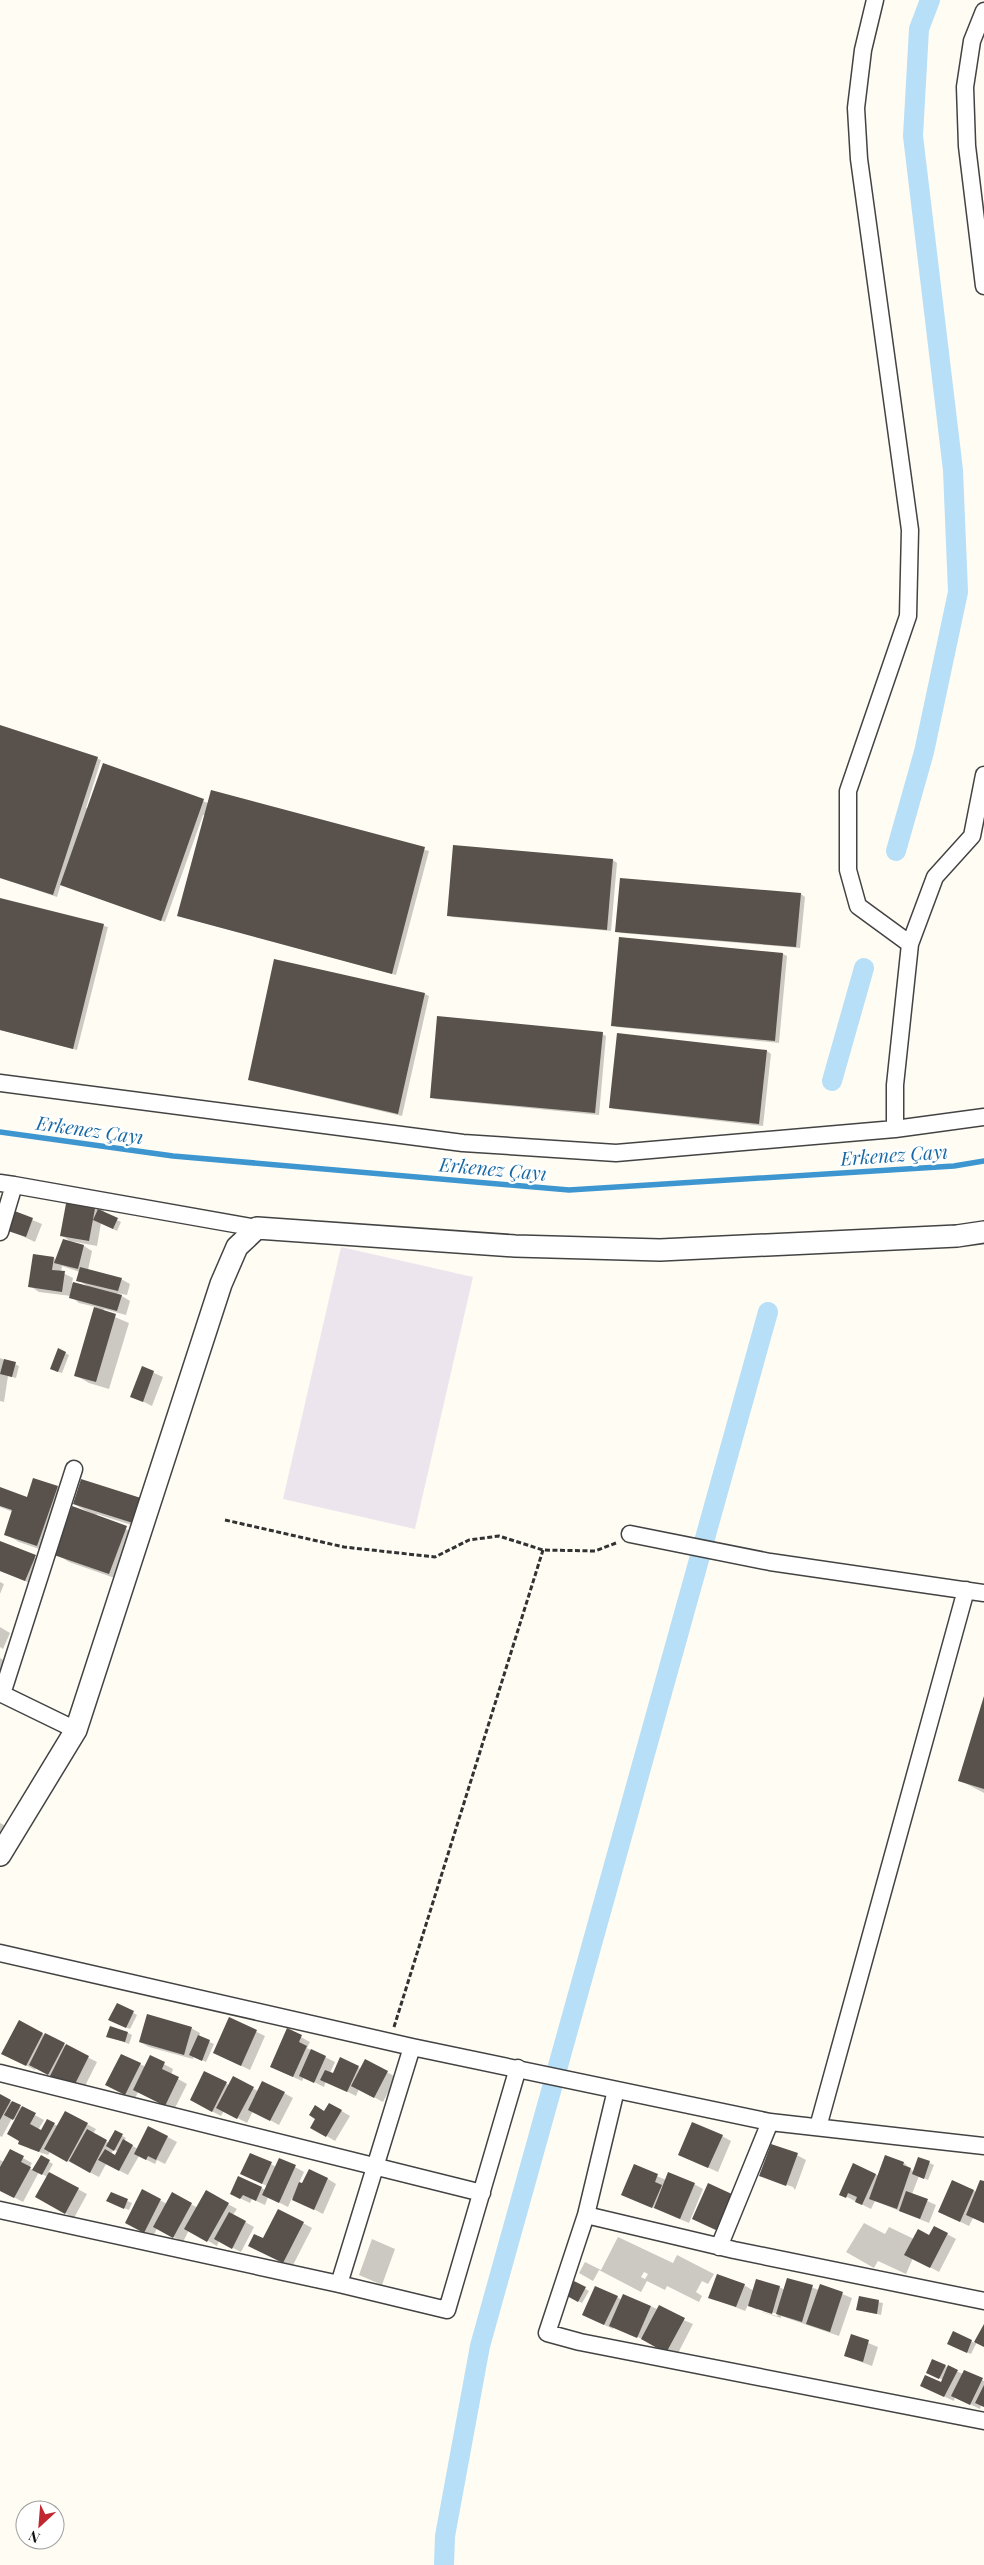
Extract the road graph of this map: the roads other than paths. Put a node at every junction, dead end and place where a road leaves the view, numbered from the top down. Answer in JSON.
{"nodes":[{"id":1,"x":875,"y":0,"type":"edge"},
{"id":2,"x":984,"y":12,"type":"edge"},
{"id":3,"x":984,"y":286,"type":"edge"},
{"id":4,"x":984,"y":775,"type":"edge"},
{"id":5,"x":910,"y":944,"type":"junction"},
{"id":6,"x":0,"y":1083,"type":"edge"},
{"id":7,"x":984,"y":1117,"type":"edge"},
{"id":8,"x":895,"y":1129,"type":"junction"},
{"id":9,"x":7,"y":1184,"type":"edge"},
{"id":10,"x":257,"y":1228,"type":"junction"},
{"id":11,"x":0,"y":1232,"type":"edge"},
{"id":12,"x":984,"y":1232,"type":"edge"},
{"id":13,"x":74,"y":1469,"type":"dead end"},
{"id":14,"x":630,"y":1534,"type":"road end"},
{"id":15,"x":966,"y":1590,"type":"junction"},
{"id":16,"x":984,"y":1593,"type":"edge"},
{"id":17,"x":1,"y":1693,"type":"edge"},
{"id":18,"x":76,"y":1730,"type":"junction"},
{"id":19,"x":0,"y":1855,"type":"edge"},
{"id":20,"x":0,"y":1953,"type":"edge"},
{"id":21,"x":412,"y":2046,"type":"junction"},
{"id":22,"x":523,"y":2070,"type":"junction"},
{"id":23,"x":0,"y":2073,"type":"edge"},
{"id":24,"x":616,"y":2090,"type":"junction"},
{"id":25,"x":770,"y":2122,"type":"junction"},
{"id":26,"x":818,"y":2127,"type":"junction"},
{"id":27,"x":984,"y":2146,"type":"edge"},
{"id":28,"x":375,"y":2167,"type":"junction"},
{"id":29,"x":482,"y":2193,"type":"junction"},
{"id":30,"x":0,"y":2210,"type":"edge"},
{"id":31,"x":586,"y":2215,"type":"junction"},
{"id":32,"x":719,"y":2246,"type":"junction"},
{"id":33,"x":339,"y":2284,"type":"junction"},
{"id":34,"x":984,"y":2301,"type":"edge"},
{"id":35,"x":984,"y":2422,"type":"edge"}],
"edges":[{"from":1,"to":5,"type":"street"},
{"from":2,"to":3,"type":"street"},
{"from":4,"to":5,"type":"street"},
{"from":5,"to":8,"type":"street"},
{"from":6,"to":8,"type":"street"},
{"from":7,"to":8,"type":"street"},
{"from":9,"to":10,"type":"street"},
{"from":9,"to":11,"type":"street"},
{"from":10,"to":12,"type":"street"},
{"from":10,"to":18,"type":"street"},
{"from":13,"to":17,"type":"street"},
{"from":14,"to":15,"type":"street"},
{"from":15,"to":16,"type":"street"},
{"from":15,"to":26,"type":"street"},
{"from":17,"to":18,"type":"street"},
{"from":18,"to":19,"type":"street"},
{"from":20,"to":21,"type":"street"},
{"from":21,"to":22,"type":"street"},
{"from":21,"to":28,"type":"street"},
{"from":22,"to":24,"type":"street"},
{"from":22,"to":29,"type":"street"},
{"from":23,"to":28,"type":"street"},
{"from":24,"to":25,"type":"street"},
{"from":24,"to":31,"type":"street"},
{"from":25,"to":26,"type":"street"},
{"from":25,"to":32,"type":"street"},
{"from":26,"to":27,"type":"street"},
{"from":28,"to":29,"type":"street"},
{"from":28,"to":33,"type":"street"},
{"from":29,"to":33,"type":"street"},
{"from":30,"to":33,"type":"street"},
{"from":31,"to":32,"type":"street"},
{"from":31,"to":35,"type":"street"},
{"from":32,"to":34,"type":"street"}]}
